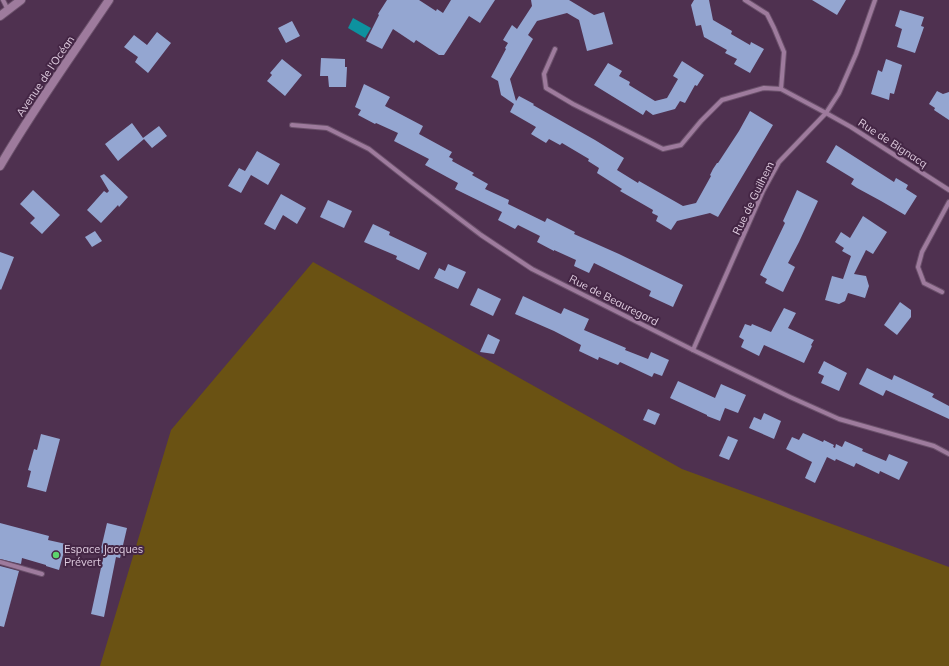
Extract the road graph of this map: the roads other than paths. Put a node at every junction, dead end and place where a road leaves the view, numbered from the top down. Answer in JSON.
{"nodes":[{"id":1,"x":3,"y":0,"type":"edge"},
{"id":2,"x":21,"y":0,"type":"edge"},
{"id":3,"x":109,"y":0,"type":"edge"},
{"id":4,"x":745,"y":0,"type":"edge"},
{"id":5,"x":875,"y":0,"type":"edge"},
{"id":6,"x":8,"y":10,"type":"junction"},
{"id":7,"x":0,"y":16,"type":"edge"},
{"id":8,"x":556,"y":49,"type":"dead end"},
{"id":9,"x":781,"y":89,"type":"junction"},
{"id":10,"x":826,"y":112,"type":"junction"},
{"id":11,"x":292,"y":125,"type":"dead end"},
{"id":12,"x":0,"y":166,"type":"edge"},
{"id":13,"x":949,"y":190,"type":"edge"},
{"id":14,"x":949,"y":202,"type":"edge"},
{"id":15,"x":942,"y":292,"type":"dead end"},
{"id":16,"x":693,"y":350,"type":"junction"},
{"id":17,"x":949,"y":454,"type":"edge"},
{"id":18,"x":0,"y":562,"type":"edge"},
{"id":19,"x":42,"y":574,"type":"dead end"}],
"edges":[{"from":1,"to":6,"type":"street"},
{"from":2,"to":6,"type":"main road"},
{"from":3,"to":12,"type":"main road","name":"Avenue de l'Océan"},
{"from":4,"to":9,"type":"street"},
{"from":5,"to":10,"type":"street","name":"Rue de Guilhem"},
{"from":6,"to":7,"type":"main road"},
{"from":8,"to":9,"type":"street"},
{"from":9,"to":10,"type":"street","name":"Rue de Bignacq"},
{"from":10,"to":13,"type":"street","name":"Rue de Bignacq"},
{"from":10,"to":16,"type":"street","name":"Rue de Guilhem"},
{"from":11,"to":16,"type":"street","name":"Rue de Beauregard"},
{"from":14,"to":15,"type":"street"},
{"from":16,"to":17,"type":"street","name":"Rue de Beauregard"},
{"from":18,"to":19,"type":"street"}]}
